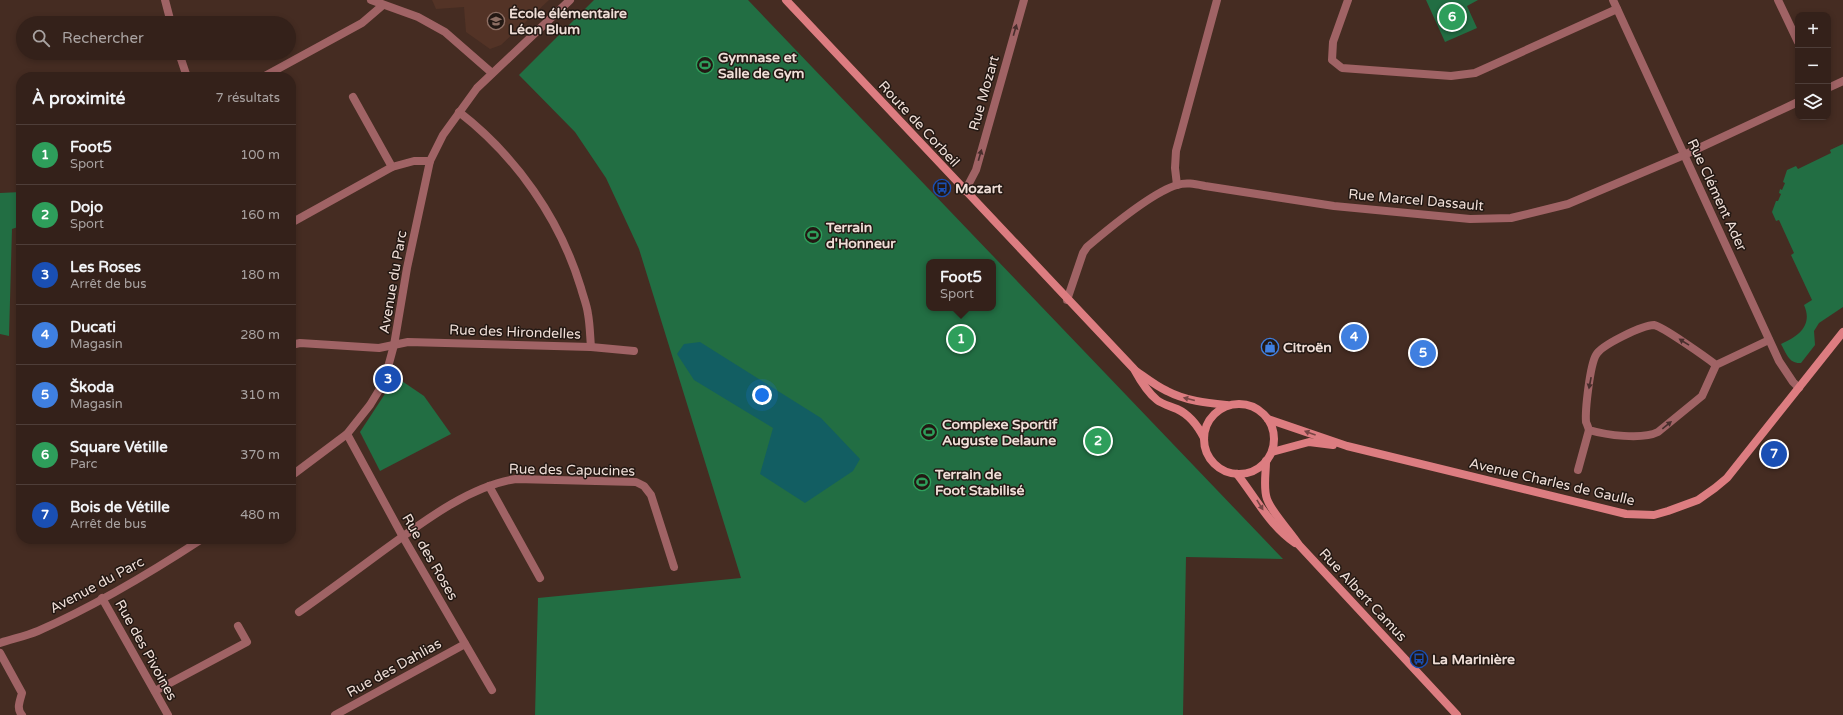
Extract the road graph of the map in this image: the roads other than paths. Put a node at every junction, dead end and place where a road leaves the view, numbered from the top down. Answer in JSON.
{"nodes":[{"id":1,"x":165,"y":0,"type":"edge"},
{"id":2,"x":371,"y":0,"type":"edge"},
{"id":3,"x":570,"y":0,"type":"edge"},
{"id":4,"x":778,"y":0,"type":"edge"},
{"id":5,"x":786,"y":0,"type":"edge"},
{"id":6,"x":1024,"y":0,"type":"edge"},
{"id":7,"x":1217,"y":0,"type":"edge"},
{"id":8,"x":1348,"y":0,"type":"edge"},
{"id":9,"x":1613,"y":0,"type":"edge"},
{"id":10,"x":1778,"y":0,"type":"edge"},
{"id":11,"x":383,"y":5,"type":"junction"},
{"id":12,"x":1617,"y":8,"type":"junction"},
{"id":13,"x":169,"y":16,"type":"edge"},
{"id":14,"x":802,"y":18,"type":"junction"},
{"id":15,"x":1795,"y":36,"type":"edge"},
{"id":16,"x":296,"y":59,"type":"edge"},
{"id":17,"x":181,"y":60,"type":"edge"},
{"id":18,"x":294,"y":60,"type":"edge"},
{"id":19,"x":185,"y":72,"type":"edge"},
{"id":20,"x":272,"y":72,"type":"edge"},
{"id":21,"x":492,"y":73,"type":"junction"},
{"id":22,"x":1843,"y":81,"type":"edge"},
{"id":23,"x":1831,"y":87,"type":"edge"},
{"id":24,"x":353,"y":96,"type":"dead end"},
{"id":25,"x":1795,"y":103,"type":"edge"},
{"id":26,"x":459,"y":112,"type":"junction"},
{"id":27,"x":1684,"y":155,"type":"junction"},
{"id":28,"x":430,"y":161,"type":"junction"},
{"id":29,"x":392,"y":167,"type":"junction"},
{"id":30,"x":1178,"y":185,"type":"junction"},
{"id":31,"x":965,"y":191,"type":"junction"},
{"id":32,"x":296,"y":220,"type":"edge"},
{"id":33,"x":1067,"y":300,"type":"junction"},
{"id":34,"x":1843,"y":332,"type":"edge"},
{"id":35,"x":1770,"y":340,"type":"junction"},
{"id":36,"x":296,"y":344,"type":"edge"},
{"id":37,"x":394,"y":345,"type":"junction"},
{"id":38,"x":591,"y":348,"type":"junction"},
{"id":39,"x":634,"y":351,"type":"dead end"},
{"id":40,"x":1716,"y":365,"type":"junction"},
{"id":41,"x":1134,"y":369,"type":"junction"},
{"id":42,"x":1799,"y":388,"type":"junction"},
{"id":43,"x":1227,"y":405,"type":"junction"},
{"id":44,"x":1268,"y":419,"type":"junction"},
{"id":45,"x":1590,"y":430,"type":"junction"},
{"id":46,"x":347,"y":434,"type":"junction"},
{"id":47,"x":1204,"y":438,"type":"junction"},
{"id":48,"x":1347,"y":446,"type":"junction"},
{"id":49,"x":1272,"y":452,"type":"junction"},
{"id":50,"x":1266,"y":461,"type":"junction"},
{"id":51,"x":1578,"y":470,"type":"dead end"},
{"id":52,"x":296,"y":472,"type":"edge"},
{"id":53,"x":1237,"y":474,"type":"junction"},
{"id":54,"x":489,"y":486,"type":"junction"},
{"id":55,"x":403,"y":537,"type":"junction"},
{"id":56,"x":194,"y":544,"type":"edge"},
{"id":57,"x":1298,"y":545,"type":"junction"},
{"id":58,"x":674,"y":567,"type":"dead end"},
{"id":59,"x":540,"y":578,"type":"dead end"},
{"id":60,"x":102,"y":598,"type":"junction"},
{"id":61,"x":299,"y":612,"type":"dead end"},
{"id":62,"x":238,"y":626,"type":"dead end"},
{"id":63,"x":0,"y":643,"type":"edge"},
{"id":64,"x":465,"y":644,"type":"junction"},
{"id":65,"x":0,"y":653,"type":"edge"},
{"id":66,"x":492,"y":690,"type":"dead end"},
{"id":67,"x":155,"y":692,"type":"junction"},
{"id":68,"x":22,"y":715,"type":"edge"},
{"id":69,"x":168,"y":715,"type":"edge"},
{"id":70,"x":335,"y":715,"type":"edge"},
{"id":71,"x":1457,"y":715,"type":"edge"}],
"edges":[{"from":1,"to":13,"type":"street"},
{"from":2,"to":11,"type":"street"},
{"from":3,"to":21,"type":"street","name":"Avenue du Parc"},
{"from":4,"to":14,"type":"main road","name":"Route de Corbeil"},
{"from":5,"to":14,"type":"main road","name":"Route de Corbeil"},
{"from":31,"to":6,"type":"street","name":"Rue Mozart","one_way":true},
{"from":7,"to":30,"type":"street"},
{"from":8,"to":12,"type":"street"},
{"from":9,"to":12,"type":"street","name":"Rue Clément Ader"},
{"from":10,"to":15,"type":"street"},
{"from":11,"to":16,"type":"street"},
{"from":11,"to":21,"type":"street"},
{"from":12,"to":27,"type":"street","name":"Rue Clément Ader"},
{"from":14,"to":31,"type":"main road","name":"Route de Corbeil"},
{"from":17,"to":19,"type":"street"},
{"from":18,"to":20,"type":"street"},
{"from":21,"to":26,"type":"street","name":"Avenue du Parc"},
{"from":22,"to":23,"type":"street"},
{"from":24,"to":29,"type":"street"},
{"from":25,"to":27,"type":"street","name":"Rue Marcel Dassault"},
{"from":26,"to":28,"type":"street","name":"Avenue du Parc"},
{"from":26,"to":38,"type":"street"},
{"from":27,"to":30,"type":"street","name":"Rue Marcel Dassault"},
{"from":27,"to":35,"type":"street","name":"Rue Clément Ader"},
{"from":28,"to":29,"type":"street"},
{"from":28,"to":37,"type":"street","name":"Avenue du Parc"},
{"from":29,"to":32,"type":"street"},
{"from":30,"to":33,"type":"street","name":"Rue Marcel Dassault"},
{"from":31,"to":33,"type":"main road","name":"Route de Corbeil"},
{"from":33,"to":41,"type":"main road","name":"Route de Corbeil"},
{"from":34,"to":42,"type":"main road","name":"Avenue Charles de Gaulle"},
{"from":35,"to":40,"type":"street"},
{"from":35,"to":42,"type":"street","name":"Rue Clément Ader"},
{"from":36,"to":37,"type":"street","name":"Rue des Hirondelles"},
{"from":37,"to":38,"type":"street","name":"Rue des Hirondelles"},
{"from":37,"to":46,"type":"street","name":"Avenue du Parc"},
{"from":38,"to":39,"type":"street","name":"Rue des Hirondelles"},
{"from":45,"to":40,"type":"street","one_way":true},
{"from":40,"to":45,"type":"street","one_way":true},
{"from":43,"to":41,"type":"main road","name":"Route de Corbeil","one_way":true},
{"from":41,"to":47,"type":"main road","name":"Route de Corbeil"},
{"from":42,"to":48,"type":"main road","name":"Avenue Charles de Gaulle"},
{"from":43,"to":44,"type":"main road"},
{"from":43,"to":47,"type":"main road"},
{"from":48,"to":44,"type":"main road","name":"Avenue Charles de Gaulle","one_way":true},
{"from":44,"to":49,"type":"main road"},
{"from":45,"to":51,"type":"street"},
{"from":46,"to":52,"type":"street","name":"Avenue du Parc"},
{"from":46,"to":55,"type":"street","name":"Rue des Roses"},
{"from":47,"to":53,"type":"main road"},
{"from":48,"to":49,"type":"main road","name":"Avenue Charles de Gaulle"},
{"from":49,"to":50,"type":"main road"},
{"from":50,"to":53,"type":"main road"},
{"from":50,"to":57,"type":"main road","name":"Rue Albert Camus"},
{"from":53,"to":57,"type":"main road","name":"Rue Albert Camus","one_way":true},
{"from":54,"to":55,"type":"street","name":"Rue des Capucines"},
{"from":54,"to":58,"type":"street","name":"Rue des Capucines"},
{"from":54,"to":59,"type":"street"},
{"from":55,"to":61,"type":"street","name":"Rue des Capucines"},
{"from":55,"to":64,"type":"street","name":"Rue des Roses"},
{"from":56,"to":60,"type":"street","name":"Avenue du Parc"},
{"from":57,"to":71,"type":"main road","name":"Rue Albert Camus"},
{"from":60,"to":63,"type":"street","name":"Avenue du Parc"},
{"from":60,"to":67,"type":"street","name":"Rue des Pivoines"},
{"from":62,"to":67,"type":"street"},
{"from":64,"to":66,"type":"street","name":"Rue des Roses"},
{"from":64,"to":70,"type":"street","name":"Rue des Dahlias"},
{"from":65,"to":68,"type":"street"},
{"from":67,"to":69,"type":"street","name":"Rue des Pivoines"}]}
